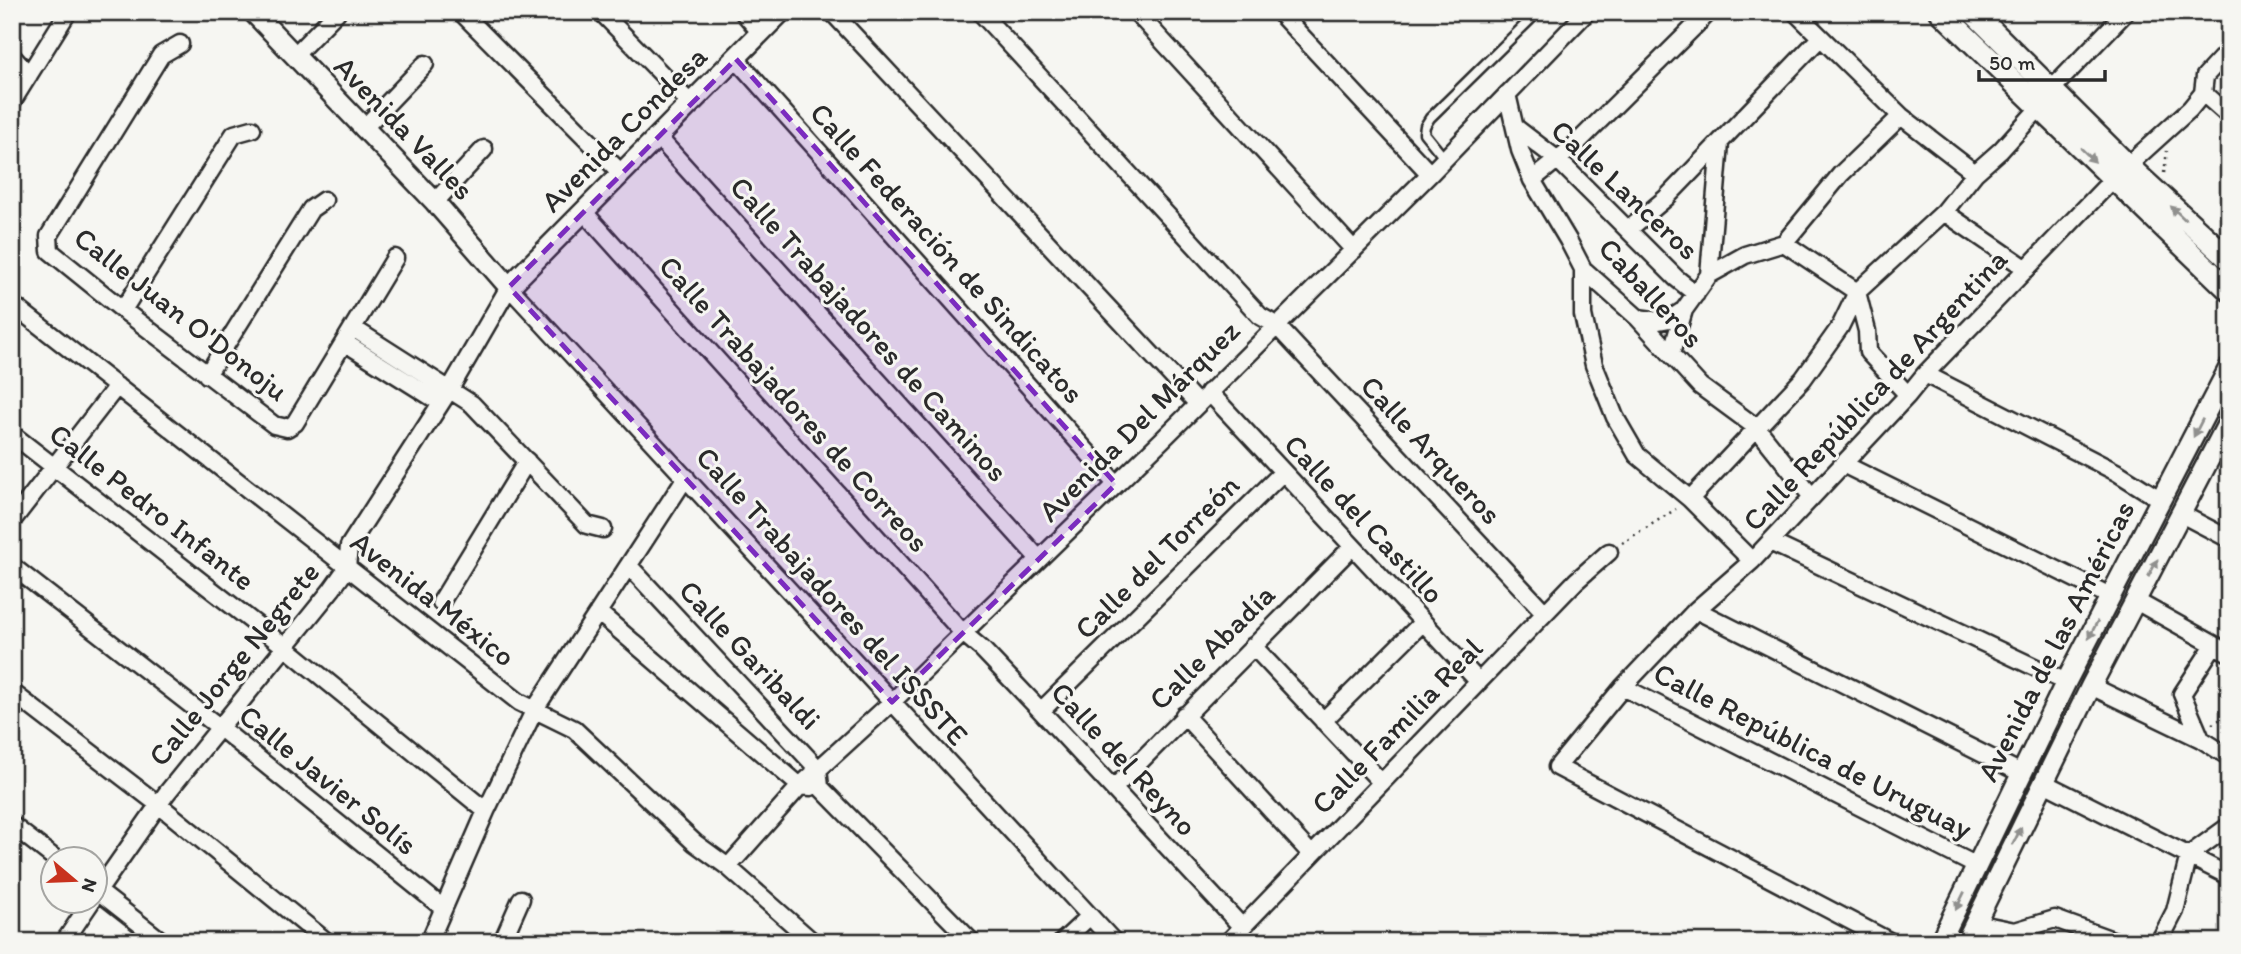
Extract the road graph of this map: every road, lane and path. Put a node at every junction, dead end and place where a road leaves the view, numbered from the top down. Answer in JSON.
{"nodes":[{"id":1,"x":68,"y":12,"type":"edge"},
{"id":2,"x":253,"y":12,"type":"edge"},
{"id":3,"x":337,"y":12,"type":"edge"},
{"id":4,"x":461,"y":12,"type":"edge"},
{"id":5,"x":601,"y":12,"type":"edge"},
{"id":6,"x":744,"y":12,"type":"edge"},
{"id":7,"x":781,"y":12,"type":"edge"},
{"id":8,"x":832,"y":12,"type":"edge"},
{"id":9,"x":980,"y":12,"type":"edge"},
{"id":10,"x":1136,"y":12,"type":"edge"},
{"id":11,"x":1279,"y":12,"type":"edge"},
{"id":12,"x":1538,"y":12,"type":"edge"},
{"id":13,"x":1587,"y":12,"type":"edge"},
{"id":14,"x":1709,"y":12,"type":"edge"},
{"id":15,"x":1795,"y":12,"type":"edge"},
{"id":16,"x":1941,"y":12,"type":"edge"},
{"id":17,"x":1973,"y":12,"type":"edge"},
{"id":18,"x":2123,"y":13,"type":"edge"},
{"id":19,"x":761,"y":33,"type":"junction"},
{"id":20,"x":1820,"y":38,"type":"junction"},
{"id":21,"x":180,"y":44,"type":"dead end"},
{"id":22,"x":2229,"y":50,"type":"edge"},
{"id":23,"x":12,"y":56,"type":"edge"},
{"id":24,"x":294,"y":56,"type":"junction"},
{"id":25,"x":736,"y":59,"type":"junction"},
{"id":26,"x":425,"y":64,"type":"dead end"},
{"id":27,"x":29,"y":75,"type":"junction"},
{"id":28,"x":2051,"y":90,"type":"junction"},
{"id":29,"x":2203,"y":93,"type":"junction"},
{"id":30,"x":1507,"y":94,"type":"junction"},
{"id":31,"x":12,"y":102,"type":"edge"},
{"id":32,"x":691,"y":104,"type":"junction"},
{"id":33,"x":2039,"y":108,"type":"junction"},
{"id":34,"x":1901,"y":116,"type":"junction"},
{"id":35,"x":2229,"y":116,"type":"edge"},
{"id":36,"x":1515,"y":127,"type":"junction"},
{"id":37,"x":2171,"y":127,"type":"junction"},
{"id":38,"x":252,"y":129,"type":"dead end"},
{"id":39,"x":363,"y":129,"type":"junction"},
{"id":40,"x":658,"y":137,"type":"junction"},
{"id":41,"x":1720,"y":143,"type":"junction"},
{"id":42,"x":484,"y":149,"type":"dead end"},
{"id":43,"x":1444,"y":159,"type":"junction"},
{"id":44,"x":1558,"y":160,"type":"junction"},
{"id":45,"x":2120,"y":172,"type":"junction"},
{"id":46,"x":1975,"y":173,"type":"junction"},
{"id":47,"x":622,"y":174,"type":"junction"},
{"id":48,"x":1430,"y":174,"type":"junction"},
{"id":49,"x":1532,"y":180,"type":"junction"},
{"id":50,"x":2161,"y":197,"type":"junction"},
{"id":51,"x":324,"y":200,"type":"dead end"},
{"id":52,"x":435,"y":202,"type":"junction"},
{"id":53,"x":584,"y":212,"type":"junction"},
{"id":54,"x":1944,"y":212,"type":"junction"},
{"id":55,"x":1628,"y":230,"type":"junction"},
{"id":56,"x":1784,"y":243,"type":"junction"},
{"id":57,"x":1354,"y":250,"type":"junction"},
{"id":58,"x":395,"y":258,"type":"dead end"},
{"id":59,"x":2229,"y":259,"type":"edge"},
{"id":60,"x":1583,"y":269,"type":"junction"},
{"id":61,"x":2027,"y":269,"type":"junction"},
{"id":62,"x":1709,"y":275,"type":"junction"},
{"id":63,"x":509,"y":287,"type":"junction"},
{"id":64,"x":2229,"y":290,"type":"edge"},
{"id":65,"x":1857,"y":292,"type":"junction"},
{"id":66,"x":1696,"y":294,"type":"junction"},
{"id":67,"x":12,"y":304,"type":"edge"},
{"id":68,"x":123,"y":310,"type":"junction"},
{"id":69,"x":1685,"y":310,"type":"junction"},
{"id":70,"x":1638,"y":318,"type":"junction"},
{"id":71,"x":1276,"y":325,"type":"junction"},
{"id":72,"x":349,"y":335,"type":"junction"},
{"id":73,"x":1671,"y":354,"type":"junction"},
{"id":74,"x":2229,"y":368,"type":"edge"},
{"id":75,"x":1925,"y":374,"type":"junction"},
{"id":76,"x":207,"y":375,"type":"junction"},
{"id":77,"x":117,"y":386,"type":"junction"},
{"id":78,"x":1209,"y":392,"type":"junction"},
{"id":79,"x":445,"y":396,"type":"junction"},
{"id":80,"x":1908,"y":396,"type":"junction"},
{"id":81,"x":1198,"y":404,"type":"junction"},
{"id":82,"x":2229,"y":421,"type":"edge"},
{"id":83,"x":1756,"y":428,"type":"junction"},
{"id":84,"x":12,"y":433,"type":"edge"},
{"id":85,"x":527,"y":461,"type":"junction"},
{"id":86,"x":1843,"y":464,"type":"junction"},
{"id":87,"x":55,"y":466,"type":"junction"},
{"id":88,"x":1283,"y":472,"type":"junction"},
{"id":89,"x":686,"y":477,"type":"junction"},
{"id":90,"x":1116,"y":484,"type":"junction"},
{"id":91,"x":1812,"y":497,"type":"junction"},
{"id":92,"x":1690,"y":499,"type":"junction"},
{"id":93,"x":2161,"y":500,"type":"junction"},
{"id":94,"x":2181,"y":514,"type":"junction"},
{"id":95,"x":12,"y":522,"type":"edge"},
{"id":96,"x":603,"y":529,"type":"dead end"},
{"id":97,"x":2229,"y":539,"type":"edge"},
{"id":98,"x":1770,"y":542,"type":"junction"},
{"id":99,"x":1352,"y":547,"type":"junction"},
{"id":100,"x":1609,"y":552,"type":"joint"},
{"id":101,"x":1039,"y":559,"type":"junction"},
{"id":102,"x":1752,"y":561,"type":"junction"},
{"id":103,"x":12,"y":566,"type":"edge"},
{"id":104,"x":629,"y":566,"type":"junction"},
{"id":105,"x":347,"y":568,"type":"junction"},
{"id":106,"x":2110,"y":596,"type":"junction"},
{"id":107,"x":2136,"y":601,"type":"junction"},
{"id":108,"x":441,"y":602,"type":"dead end"},
{"id":109,"x":1696,"y":610,"type":"junction"},
{"id":110,"x":598,"y":612,"type":"junction"},
{"id":111,"x":1545,"y":613,"type":"junction"},
{"id":112,"x":1422,"y":623,"type":"junction"},
{"id":113,"x":963,"y":633,"type":"junction"},
{"id":114,"x":1253,"y":646,"type":"junction"},
{"id":115,"x":285,"y":647,"type":"junction"},
{"id":116,"x":2221,"y":649,"type":"edge"},
{"id":117,"x":1479,"y":682,"type":"junction"},
{"id":118,"x":2066,"y":682,"type":"junction"},
{"id":119,"x":2091,"y":686,"type":"junction"},
{"id":120,"x":1623,"y":687,"type":"junction"},
{"id":121,"x":12,"y":692,"type":"edge"},
{"id":122,"x":892,"y":702,"type":"junction"},
{"id":123,"x":535,"y":709,"type":"junction"},
{"id":124,"x":1041,"y":711,"type":"junction"},
{"id":125,"x":1184,"y":715,"type":"junction"},
{"id":126,"x":1323,"y":721,"type":"junction"},
{"id":127,"x":219,"y":727,"type":"junction"},
{"id":128,"x":2201,"y":739,"type":"junction"},
{"id":129,"x":2229,"y":757,"type":"edge"},
{"id":130,"x":818,"y":769,"type":"junction"},
{"id":131,"x":2021,"y":773,"type":"junction"},
{"id":132,"x":1381,"y":782,"type":"junction"},
{"id":133,"x":2044,"y":783,"type":"junction"},
{"id":134,"x":800,"y":786,"type":"junction"},
{"id":135,"x":820,"y":788,"type":"junction"},
{"id":136,"x":1114,"y":788,"type":"junction"},
{"id":137,"x":159,"y":805,"type":"junction"},
{"id":138,"x":486,"y":811,"type":"junction"},
{"id":139,"x":12,"y":825,"type":"edge"},
{"id":140,"x":2229,"y":826,"type":"edge"},
{"id":141,"x":40,"y":846,"type":"edge"},
{"id":142,"x":1311,"y":854,"type":"junction"},
{"id":143,"x":2189,"y":855,"type":"junction"},
{"id":144,"x":1977,"y":866,"type":"junction"},
{"id":145,"x":728,"y":867,"type":"junction"},
{"id":146,"x":108,"y":876,"type":"edge"},
{"id":147,"x":2229,"y":876,"type":"edge"},
{"id":148,"x":521,"y":899,"type":"dead end"},
{"id":149,"x":108,"y":903,"type":"edge"},
{"id":150,"x":443,"y":908,"type":"junction"},
{"id":151,"x":81,"y":916,"type":"edge"},
{"id":152,"x":1090,"y":916,"type":"junction"},
{"id":153,"x":1975,"y":923,"type":"junction"},
{"id":154,"x":1242,"y":927,"type":"junction"},
{"id":155,"x":64,"y":942,"type":"edge"},
{"id":156,"x":163,"y":942,"type":"edge"},
{"id":157,"x":327,"y":942,"type":"edge"},
{"id":158,"x":429,"y":942,"type":"edge"},
{"id":159,"x":502,"y":942,"type":"edge"},
{"id":160,"x":813,"y":942,"type":"edge"},
{"id":161,"x":972,"y":942,"type":"edge"},
{"id":162,"x":1062,"y":942,"type":"edge"},
{"id":163,"x":1114,"y":942,"type":"edge"},
{"id":164,"x":1228,"y":942,"type":"edge"},
{"id":165,"x":1891,"y":942,"type":"edge"},
{"id":166,"x":1940,"y":942,"type":"edge"},
{"id":167,"x":1966,"y":942,"type":"edge"},
{"id":168,"x":2118,"y":942,"type":"edge"},
{"id":169,"x":2159,"y":942,"type":"edge"}],
"edges":[{"from":1,"to":27,"type":"street"},
{"from":2,"to":24,"type":"street","name":"Avenida Valles"},
{"from":3,"to":24,"type":"street"},
{"from":4,"to":47,"type":"street"},
{"from":5,"to":32,"type":"street"},
{"from":6,"to":19,"type":"street"},
{"from":7,"to":19,"type":"street","name":"Avenida Condesa"},
{"from":8,"to":81,"type":"street"},
{"from":9,"to":71,"type":"street","name":"Calle Arqueros"},
{"from":10,"to":57,"type":"street"},
{"from":11,"to":48,"type":"street"},
{"from":12,"to":43,"type":"lane"},
{"from":13,"to":30,"type":"street","name":"Avenida Del Márquez"},
{"from":14,"to":44,"type":"street"},
{"from":15,"to":20,"type":"street"},
{"from":16,"to":33,"type":"main road"},
{"from":17,"to":28,"type":"main road"},
{"from":18,"to":28,"type":"street"},
{"from":19,"to":25,"type":"street","name":"Avenida Condesa"},
{"from":20,"to":34,"type":"street"},
{"from":20,"to":41,"type":"street"},
{"from":21,"to":68,"type":"street","name":"Calle Juan O'Donoju"},
{"from":22,"to":29,"type":"street","name":"Calle República de Argentina"},
{"from":23,"to":27,"type":"street"},
{"from":24,"to":39,"type":"street","name":"Avenida Valles"},
{"from":25,"to":32,"type":"street","name":"Avenida Condesa"},
{"from":25,"to":90,"type":"street","name":"Calle Federación de Sindicatos"},
{"from":26,"to":39,"type":"street"},
{"from":27,"to":31,"type":"street"},
{"from":28,"to":33,"type":"street"},
{"from":28,"to":45,"type":"main road"},
{"from":29,"to":35,"type":"street"},
{"from":29,"to":37,"type":"street","name":"Calle República de Argentina"},
{"from":30,"to":36,"type":"street","name":"Caballeros"},
{"from":30,"to":43,"type":"street","name":"Avenida Del Márquez"},
{"from":32,"to":40,"type":"street","name":"Avenida Condesa"},
{"from":33,"to":45,"type":"main road","one_way":true},
{"from":33,"to":46,"type":"street"},
{"from":34,"to":46,"type":"street"},
{"from":34,"to":56,"type":"street"},
{"from":36,"to":44,"type":"street","name":"Calle Lanceros"},
{"from":36,"to":49,"type":"street","name":"Caballeros"},
{"from":37,"to":45,"type":"street","name":"Calle República de Argentina"},
{"from":37,"to":50,"type":"path"},
{"from":38,"to":68,"type":"street"},
{"from":39,"to":52,"type":"street","name":"Avenida Valles"},
{"from":40,"to":47,"type":"street","name":"Avenida Condesa"},
{"from":40,"to":101,"type":"street","name":"Calle Trabajadores de Caminos"},
{"from":41,"to":55,"type":"street"},
{"from":41,"to":62,"type":"street"},
{"from":42,"to":52,"type":"street"},
{"from":43,"to":48,"type":"street","name":"Avenida Del Márquez"},
{"from":44,"to":49,"type":"street"},
{"from":44,"to":55,"type":"street","name":"Calle Lanceros"},
{"from":45,"to":50,"type":"main road"},
{"from":45,"to":61,"type":"street","name":"Calle República de Argentina"},
{"from":45,"to":64,"type":"main road"},
{"from":46,"to":54,"type":"street"},
{"from":47,"to":53,"type":"street","name":"Avenida Condesa"},
{"from":48,"to":57,"type":"street","name":"Avenida Del Márquez"},
{"from":49,"to":60,"type":"street","name":"Caballeros"},
{"from":59,"to":50,"type":"main road","one_way":true},
{"from":51,"to":76,"type":"street"},
{"from":52,"to":63,"type":"street","name":"Avenida Valles"},
{"from":53,"to":63,"type":"street","name":"Avenida Condesa"},
{"from":53,"to":113,"type":"street","name":"Calle Trabajadores de Correos"},
{"from":54,"to":61,"type":"street"},
{"from":54,"to":65,"type":"street"},
{"from":55,"to":66,"type":"street","name":"Calle Lanceros"},
{"from":56,"to":62,"type":"street"},
{"from":56,"to":65,"type":"street"},
{"from":57,"to":71,"type":"street","name":"Avenida Del Márquez"},
{"from":58,"to":72,"type":"street"},
{"from":60,"to":70,"type":"street","name":"Caballeros"},
{"from":60,"to":92,"type":"street"},
{"from":61,"to":75,"type":"street","name":"Calle República de Argentina"},
{"from":62,"to":66,"type":"street"},
{"from":63,"to":79,"type":"street","name":"Calle Jorge Negrete"},
{"from":63,"to":89,"type":"street","name":"Calle Trabajadores del ISSSTE"},
{"from":65,"to":80,"type":"street"},
{"from":65,"to":83,"type":"street"},
{"from":66,"to":69,"type":"street"},
{"from":67,"to":77,"type":"street","name":"Avenida México"},
{"from":68,"to":76,"type":"street","name":"Calle Juan O'Donoju"},
{"from":69,"to":70,"type":"street"},
{"from":69,"to":73,"type":"street"},
{"from":70,"to":73,"type":"street","name":"Caballeros"},
{"from":71,"to":78,"type":"street","name":"Avenida Del Márquez"},
{"from":71,"to":111,"type":"street","name":"Calle Arqueros"},
{"from":72,"to":76,"type":"street","name":"Calle Juan O'Donoju"},
{"from":72,"to":79,"type":"street"},
{"from":73,"to":83,"type":"street","name":"Caballeros"},
{"from":74,"to":93,"type":"street","name":"Avenida de las Américas","one_way":true},
{"from":75,"to":80,"type":"street","name":"Calle República de Argentina"},
{"from":75,"to":93,"type":"street"},
{"from":77,"to":87,"type":"street"},
{"from":77,"to":105,"type":"street","name":"Avenida México"},
{"from":78,"to":81,"type":"street","name":"Avenida Del Márquez"},
{"from":78,"to":88,"type":"street","name":"Calle del Castillo"},
{"from":79,"to":85,"type":"street"},
{"from":79,"to":105,"type":"street","name":"Calle Jorge Negrete"},
{"from":80,"to":86,"type":"street","name":"Calle República de Argentina"},
{"from":81,"to":90,"type":"street","name":"Avenida Del Márquez"},
{"from":82,"to":94,"type":"street","name":"Avenida de las Américas"},
{"from":83,"to":91,"type":"street","name":"Caballeros"},
{"from":83,"to":92,"type":"street"},
{"from":84,"to":87,"type":"street","name":"Calle Pedro Infante"},
{"from":85,"to":96,"type":"street"},
{"from":85,"to":108,"type":"street"},
{"from":86,"to":91,"type":"street","name":"Calle República de Argentina"},
{"from":86,"to":106,"type":"street"},
{"from":87,"to":95,"type":"street"},
{"from":87,"to":115,"type":"street","name":"Calle Pedro Infante"},
{"from":88,"to":99,"type":"street","name":"Calle del Castillo"},
{"from":88,"to":124,"type":"street","name":"Calle del Torreón"},
{"from":89,"to":104,"type":"street"},
{"from":89,"to":122,"type":"street","name":"Calle Trabajadores del ISSSTE"},
{"from":90,"to":101,"type":"street","name":"Avenida Del Márquez"},
{"from":91,"to":98,"type":"street","name":"Calle República de Argentina"},
{"from":92,"to":100,"type":"path"},
{"from":92,"to":102,"type":"street"},
{"from":93,"to":106,"type":"street","name":"Avenida de las Américas"},
{"from":94,"to":97,"type":"street"},
{"from":107,"to":94,"type":"street","name":"Avenida de las Américas","one_way":true},
{"from":98,"to":102,"type":"street","name":"Calle República de Argentina"},
{"from":98,"to":118,"type":"street"},
{"from":99,"to":112,"type":"street","name":"Calle del Castillo"},
{"from":99,"to":114,"type":"street","name":"Calle Abadía"},
{"from":100,"to":111,"type":"street","name":"Calle Familia Real"},
{"from":101,"to":113,"type":"street","name":"Avenida Del Márquez"},
{"from":102,"to":109,"type":"street","name":"Calle República de Argentina"},
{"from":103,"to":127,"type":"street","name":"Calle Javier Solís"},
{"from":104,"to":110,"type":"street"},
{"from":104,"to":130,"type":"street","name":"Calle Garibaldi"},
{"from":105,"to":115,"type":"street","name":"Calle Jorge Negrete"},
{"from":105,"to":123,"type":"street","name":"Avenida México"},
{"from":106,"to":118,"type":"street","name":"Avenida de las Américas","one_way":true},
{"from":107,"to":116,"type":"street"},
{"from":107,"to":119,"type":"street","name":"Avenida de las Américas"},
{"from":109,"to":120,"type":"street","name":"Calle República de Argentina"},
{"from":109,"to":131,"type":"street"},
{"from":110,"to":123,"type":"street"},
{"from":110,"to":134,"type":"street","name":"Calle Garibaldi"},
{"from":111,"to":117,"type":"street","name":"Calle Familia Real"},
{"from":112,"to":117,"type":"street","name":"Calle del Castillo"},
{"from":112,"to":126,"type":"street"},
{"from":113,"to":122,"type":"street","name":"Avenida Del Márquez"},
{"from":113,"to":124,"type":"street","name":"Calle del Reyno"},
{"from":114,"to":125,"type":"street","name":"Calle Abadía"},
{"from":114,"to":126,"type":"street"},
{"from":115,"to":127,"type":"street","name":"Calle Jorge Negrete"},
{"from":115,"to":138,"type":"street","name":"Calle Pedro Infante"},
{"from":116,"to":128,"type":"street"},
{"from":117,"to":132,"type":"street","name":"Calle Familia Real"},
{"from":118,"to":131,"type":"street","name":"Avenida de las Américas"},
{"from":119,"to":128,"type":"street"},
{"from":119,"to":133,"type":"street","name":"Avenida de las Américas"},
{"from":120,"to":144,"type":"street","name":"Calle República de Uruguay"},
{"from":120,"to":165,"type":"street","name":"Calle República de Argentina"},
{"from":121,"to":137,"type":"street"},
{"from":122,"to":130,"type":"street","name":"Avenida Del Márquez"},
{"from":122,"to":152,"type":"street","name":"Calle Trabajadores del ISSSTE"},
{"from":123,"to":138,"type":"street"},
{"from":123,"to":145,"type":"street","name":"Avenida México"},
{"from":124,"to":136,"type":"street","name":"Calle del Reyno"},
{"from":125,"to":136,"type":"street","name":"Calle Abadía"},
{"from":125,"to":142,"type":"street"},
{"from":126,"to":132,"type":"street"},
{"from":127,"to":137,"type":"street","name":"Calle Jorge Negrete"},
{"from":127,"to":150,"type":"street","name":"Calle Javier Solís"},
{"from":128,"to":129,"type":"street"},
{"from":130,"to":134,"type":"street","name":"Avenida Del Márquez"},
{"from":130,"to":135,"type":"street","name":"Calle Garibaldi"},
{"from":131,"to":144,"type":"street","name":"Avenida de las Américas"},
{"from":132,"to":142,"type":"street","name":"Calle Familia Real"},
{"from":133,"to":143,"type":"street"},
{"from":153,"to":133,"type":"street","name":"Avenida de las Américas","one_way":true},
{"from":134,"to":135,"type":"street"},
{"from":134,"to":145,"type":"street","name":"Avenida Del Márquez"},
{"from":135,"to":161,"type":"street"},
{"from":136,"to":154,"type":"street","name":"Calle del Reyno"},
{"from":137,"to":146,"type":"street","name":"Calle Jorge Negrete"},
{"from":137,"to":157,"type":"street"},
{"from":138,"to":150,"type":"street"},
{"from":139,"to":141,"type":"street"},
{"from":140,"to":143,"type":"street"},
{"from":142,"to":154,"type":"street","name":"Calle Familia Real"},
{"from":143,"to":147,"type":"street"},
{"from":143,"to":169,"type":"street"},
{"from":144,"to":166,"type":"street","name":"Avenida de las Américas","one_way":true},
{"from":145,"to":160,"type":"street","name":"Avenida México"},
{"from":148,"to":159,"type":"street"},
{"from":149,"to":156,"type":"street"},
{"from":150,"to":158,"type":"street"},
{"from":151,"to":155,"type":"street","name":"Calle Jorge Negrete"},
{"from":152,"to":162,"type":"street"},
{"from":152,"to":163,"type":"street","name":"Calle Trabajadores del ISSSTE"},
{"from":153,"to":167,"type":"street","name":"Avenida de las Américas"},
{"from":153,"to":168,"type":"street"},
{"from":154,"to":164,"type":"street","name":"Calle Familia Real"}]}
